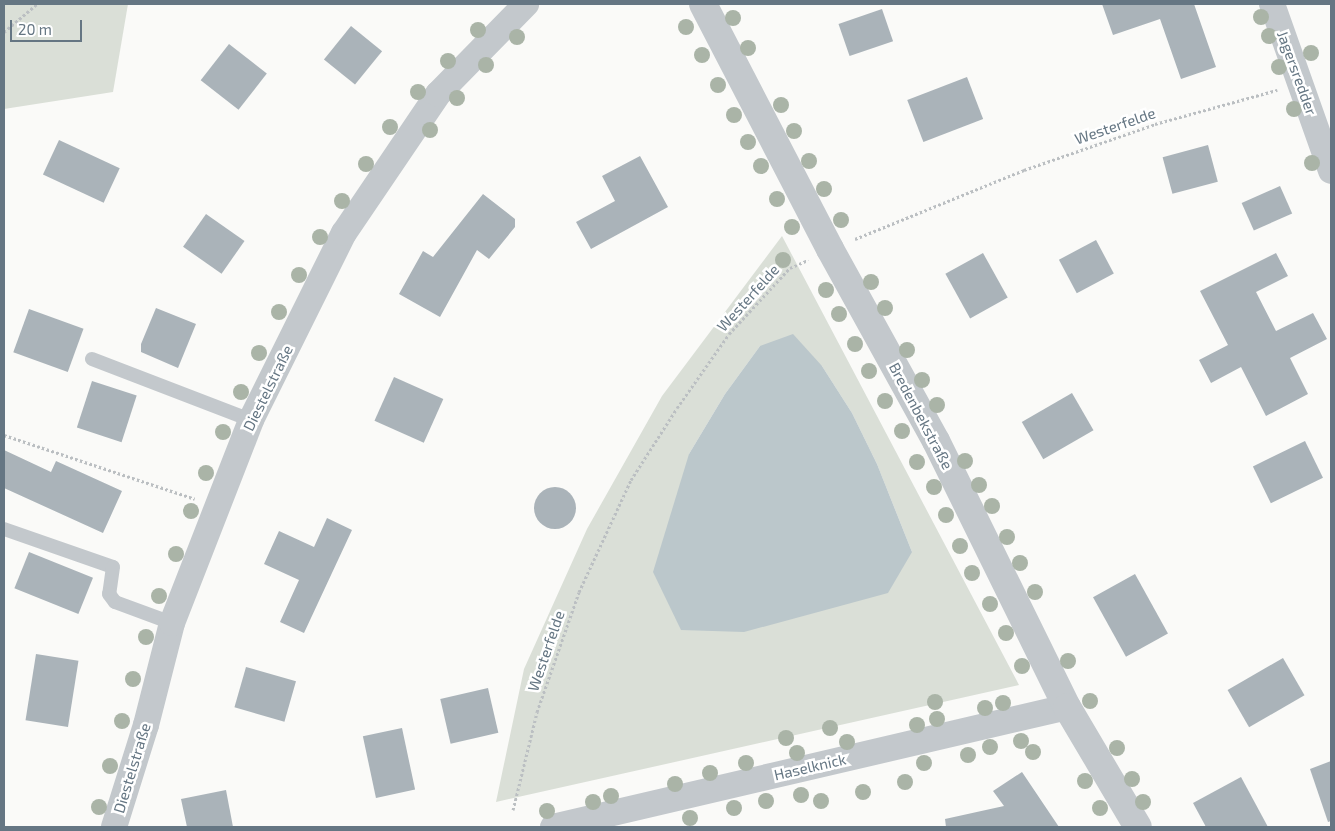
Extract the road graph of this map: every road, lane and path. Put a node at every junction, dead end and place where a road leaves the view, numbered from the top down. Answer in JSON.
{"nodes":[{"id":1,"x":37,"y":4,"type":"edge"},
{"id":2,"x":526,"y":4,"type":"edge"},
{"id":3,"x":703,"y":4,"type":"edge"},
{"id":4,"x":1272,"y":4,"type":"edge"},
{"id":5,"x":4,"y":32,"type":"edge"},
{"id":6,"x":1301,"y":85,"type":"junction"},
{"id":7,"x":1331,"y":171,"type":"edge"},
{"id":8,"x":830,"y":249,"type":"junction"},
{"id":9,"x":92,"y":359,"type":"dead end"},
{"id":10,"x":251,"y":420,"type":"junction"},
{"id":11,"x":4,"y":435,"type":"edge"},
{"id":12,"x":217,"y":506,"type":"junction"},
{"id":13,"x":4,"y":529,"type":"edge"},
{"id":14,"x":172,"y":623,"type":"junction"},
{"id":15,"x":1068,"y":706,"type":"junction"},
{"id":16,"x":513,"y":810,"type":"dead end"},
{"id":17,"x":114,"y":827,"type":"edge"},
{"id":18,"x":553,"y":827,"type":"edge"},
{"id":19,"x":1138,"y":827,"type":"edge"}],
"edges":[{"from":1,"to":5,"type":"path"},
{"from":2,"to":10,"type":"street","name":"Diestelstraße"},
{"from":3,"to":8,"type":"street","name":"Bredenbekstraße"},
{"from":4,"to":6,"type":"street","name":"Jagersredder"},
{"from":6,"to":7,"type":"street","name":"Jagersredder"},
{"from":6,"to":8,"type":"path","name":"Westerfelde"},
{"from":8,"to":15,"type":"street","name":"Bredenbekstraße"},
{"from":8,"to":16,"type":"path","name":"Westerfelde"},
{"from":9,"to":10,"type":"lane"},
{"from":10,"to":12,"type":"street","name":"Diestelstraße"},
{"from":11,"to":12,"type":"path"},
{"from":12,"to":14,"type":"street","name":"Diestelstraße"},
{"from":13,"to":14,"type":"lane"},
{"from":14,"to":17,"type":"street","name":"Diestelstraße"},
{"from":15,"to":18,"type":"street","name":"Haselknick"},
{"from":15,"to":19,"type":"street","name":"Bredenbekstraße"}]}
